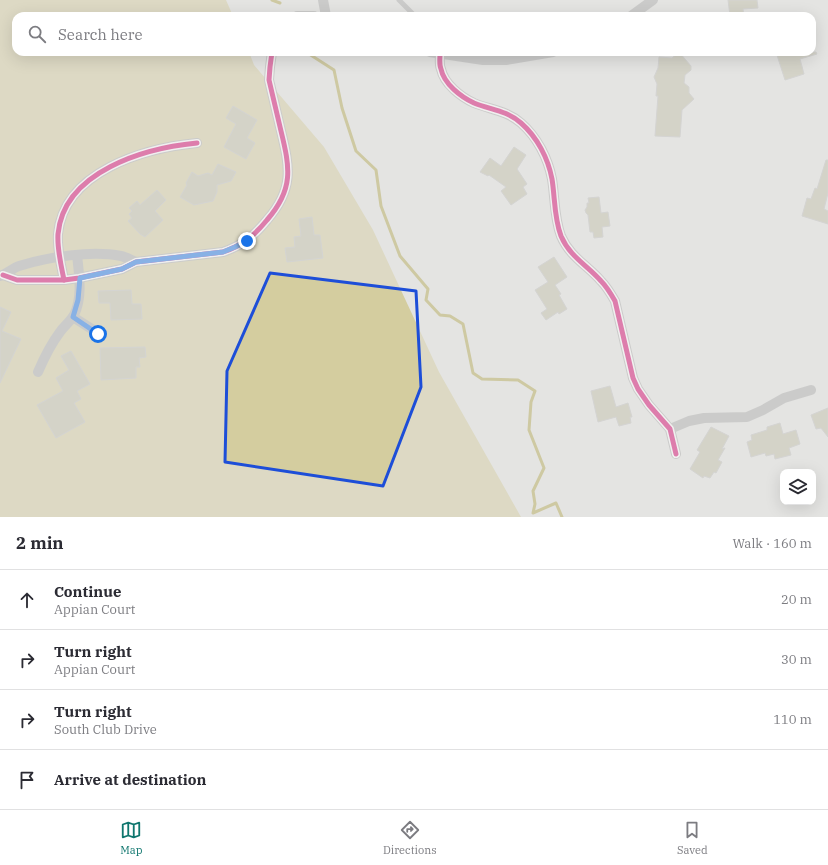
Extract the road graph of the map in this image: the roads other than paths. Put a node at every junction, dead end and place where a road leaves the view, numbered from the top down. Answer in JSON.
{"nodes":[{"id":1,"x":323,"y":0,"type":"edge"},
{"id":2,"x":399,"y":0,"type":"edge"},
{"id":3,"x":653,"y":0,"type":"edge"},
{"id":4,"x":325,"y":12,"type":"edge"},
{"id":5,"x":411,"y":12,"type":"edge"},
{"id":6,"x":636,"y":12,"type":"edge"},
{"id":7,"x":271,"y":56,"type":"edge"},
{"id":8,"x":440,"y":56,"type":"edge"},
{"id":9,"x":455,"y":56,"type":"edge"},
{"id":10,"x":529,"y":56,"type":"edge"},
{"id":11,"x":197,"y":143,"type":"dead end"},
{"id":12,"x":77,"y":255,"type":"junction"},
{"id":13,"x":60,"y":256,"type":"junction"},
{"id":14,"x":136,"y":262,"type":"junction"},
{"id":15,"x":1,"y":275,"type":"edge"},
{"id":16,"x":80,"y":278,"type":"junction"},
{"id":17,"x":64,"y":280,"type":"junction"},
{"id":18,"x":73,"y":317,"type":"junction"},
{"id":19,"x":98,"y":334,"type":"dead end"},
{"id":20,"x":38,"y":372,"type":"dead end"},
{"id":21,"x":811,"y":390,"type":"dead end"},
{"id":22,"x":670,"y":429,"type":"junction"},
{"id":23,"x":676,"y":454,"type":"dead end"}],
"edges":[{"from":1,"to":4,"type":"street"},
{"from":2,"to":5,"type":"lane"},
{"from":3,"to":6,"type":"street"},
{"from":7,"to":14,"type":"street"},
{"from":8,"to":22,"type":"street"},
{"from":9,"to":10,"type":"street"},
{"from":11,"to":13,"type":"street"},
{"from":12,"to":13,"type":"street"},
{"from":12,"to":14,"type":"street"},
{"from":12,"to":16,"type":"street"},
{"from":13,"to":15,"type":"street"},
{"from":13,"to":17,"type":"street"},
{"from":14,"to":16,"type":"street"},
{"from":15,"to":17,"type":"street"},
{"from":16,"to":17,"type":"street"},
{"from":16,"to":18,"type":"street"},
{"from":18,"to":19,"type":"street"},
{"from":18,"to":20,"type":"street"},
{"from":21,"to":22,"type":"street"},
{"from":22,"to":23,"type":"street"}]}
